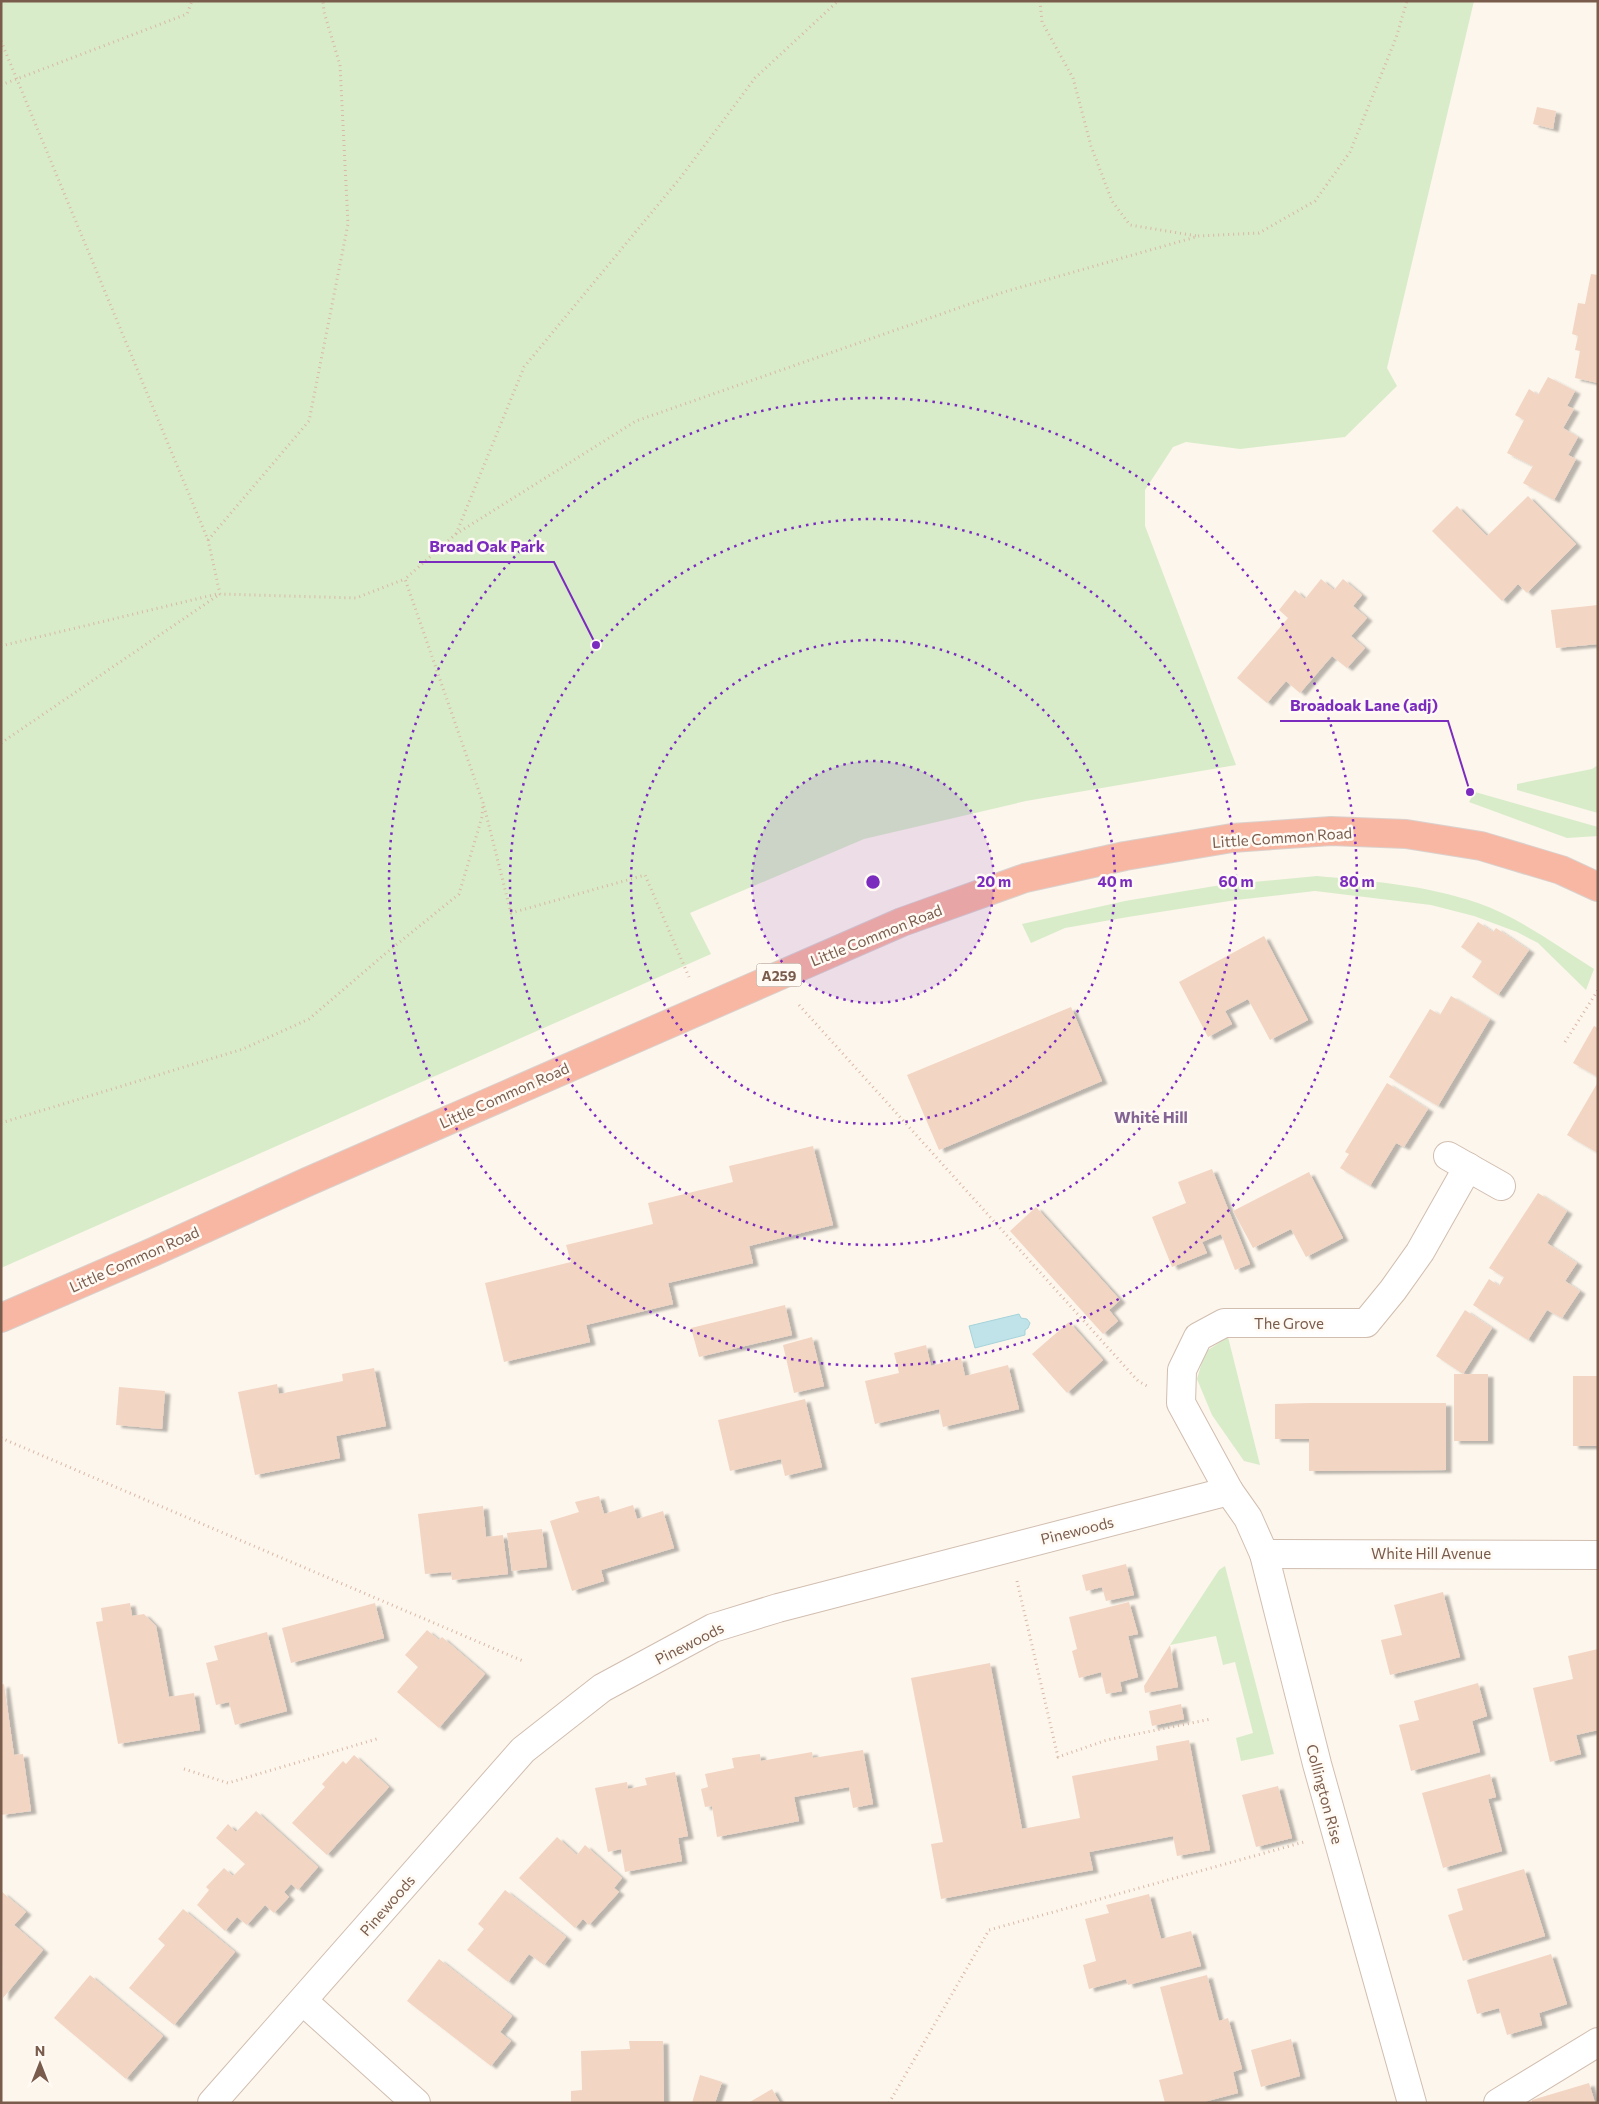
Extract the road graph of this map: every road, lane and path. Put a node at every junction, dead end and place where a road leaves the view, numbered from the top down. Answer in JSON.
{"nodes":[{"id":1,"x":192,"y":1,"type":"edge"},
{"id":2,"x":322,"y":1,"type":"edge"},
{"id":3,"x":838,"y":1,"type":"edge"},
{"id":4,"x":1040,"y":1,"type":"edge"},
{"id":5,"x":1407,"y":1,"type":"edge"},
{"id":6,"x":1,"y":41,"type":"edge"},
{"id":7,"x":16,"y":78,"type":"junction"},
{"id":8,"x":1,"y":85,"type":"edge"},
{"id":9,"x":1199,"y":236,"type":"junction"},
{"id":10,"x":456,"y":534,"type":"junction"},
{"id":11,"x":208,"y":540,"type":"junction"},
{"id":12,"x":405,"y":579,"type":"junction"},
{"id":13,"x":220,"y":594,"type":"junction"},
{"id":14,"x":1,"y":646,"type":"edge"},
{"id":15,"x":1,"y":744,"type":"edge"},
{"id":16,"x":483,"y":803,"type":"junction"},
{"id":17,"x":1598,"y":887,"type":"edge"},
{"id":18,"x":774,"y":977,"type":"junction"},
{"id":19,"x":1598,"y":990,"type":"edge"},
{"id":20,"x":702,"y":1008,"type":"junction"},
{"id":21,"x":1564,"y":1042,"type":"dead end"},
{"id":22,"x":1,"y":1123,"type":"edge"},
{"id":23,"x":1501,"y":1186,"type":"dead end"},
{"id":24,"x":1,"y":1318,"type":"edge"},
{"id":25,"x":1181,"y":1403,"type":"junction"},
{"id":26,"x":1,"y":1438,"type":"edge"},
{"id":27,"x":1229,"y":1491,"type":"junction"},
{"id":28,"x":1009,"y":1548,"type":"junction"},
{"id":29,"x":1264,"y":1554,"type":"junction"},
{"id":30,"x":1598,"y":1555,"type":"edge"},
{"id":31,"x":522,"y":1661,"type":"dead end"},
{"id":32,"x":1211,"y":1719,"type":"dead end"},
{"id":33,"x":380,"y":1738,"type":"dead end"},
{"id":34,"x":184,"y":1769,"type":"dead end"},
{"id":35,"x":1288,"y":1846,"type":"dead end"},
{"id":36,"x":303,"y":2001,"type":"junction"},
{"id":37,"x":1598,"y":2042,"type":"edge"},
{"id":38,"x":212,"y":2103,"type":"edge"},
{"id":39,"x":416,"y":2103,"type":"edge"},
{"id":40,"x":889,"y":2103,"type":"edge"},
{"id":41,"x":1412,"y":2103,"type":"edge"},
{"id":42,"x":1498,"y":2103,"type":"edge"}],
"edges":[{"from":1,"to":7,"type":"path"},
{"from":2,"to":11,"type":"path"},
{"from":3,"to":10,"type":"path"},
{"from":4,"to":9,"type":"path"},
{"from":5,"to":9,"type":"path"},
{"from":6,"to":7,"type":"path"},
{"from":7,"to":8,"type":"path"},
{"from":7,"to":11,"type":"path"},
{"from":9,"to":10,"type":"path"},
{"from":10,"to":12,"type":"path"},
{"from":11,"to":13,"type":"path"},
{"from":12,"to":13,"type":"path"},
{"from":12,"to":16,"type":"path"},
{"from":13,"to":14,"type":"path"},
{"from":13,"to":15,"type":"path"},
{"from":16,"to":20,"type":"path"},
{"from":16,"to":22,"type":"path"},
{"from":17,"to":18,"type":"highway","name":"Little Common Road","number":"A259"},
{"from":18,"to":20,"type":"highway","name":"Little Common Road","number":"A259"},
{"from":18,"to":25,"type":"path"},
{"from":19,"to":21,"type":"path"},
{"from":20,"to":24,"type":"highway","name":"Little Common Road","number":"A259"},
{"from":23,"to":25,"type":"street","name":"The Grove"},
{"from":25,"to":27,"type":"street"},
{"from":26,"to":31,"type":"path"},
{"from":27,"to":28,"type":"street","name":"Pinewoods"},
{"from":27,"to":29,"type":"street","name":"Collington Rise"},
{"from":28,"to":32,"type":"path"},
{"from":28,"to":36,"type":"street","name":"Pinewoods"},
{"from":29,"to":30,"type":"street","name":"White Hill Avenue"},
{"from":29,"to":41,"type":"street","name":"Collington Rise"},
{"from":33,"to":34,"type":"path"},
{"from":35,"to":40,"type":"path"},
{"from":36,"to":38,"type":"street","name":"Pinewoods"},
{"from":36,"to":39,"type":"street"},
{"from":37,"to":42,"type":"street"}]}
